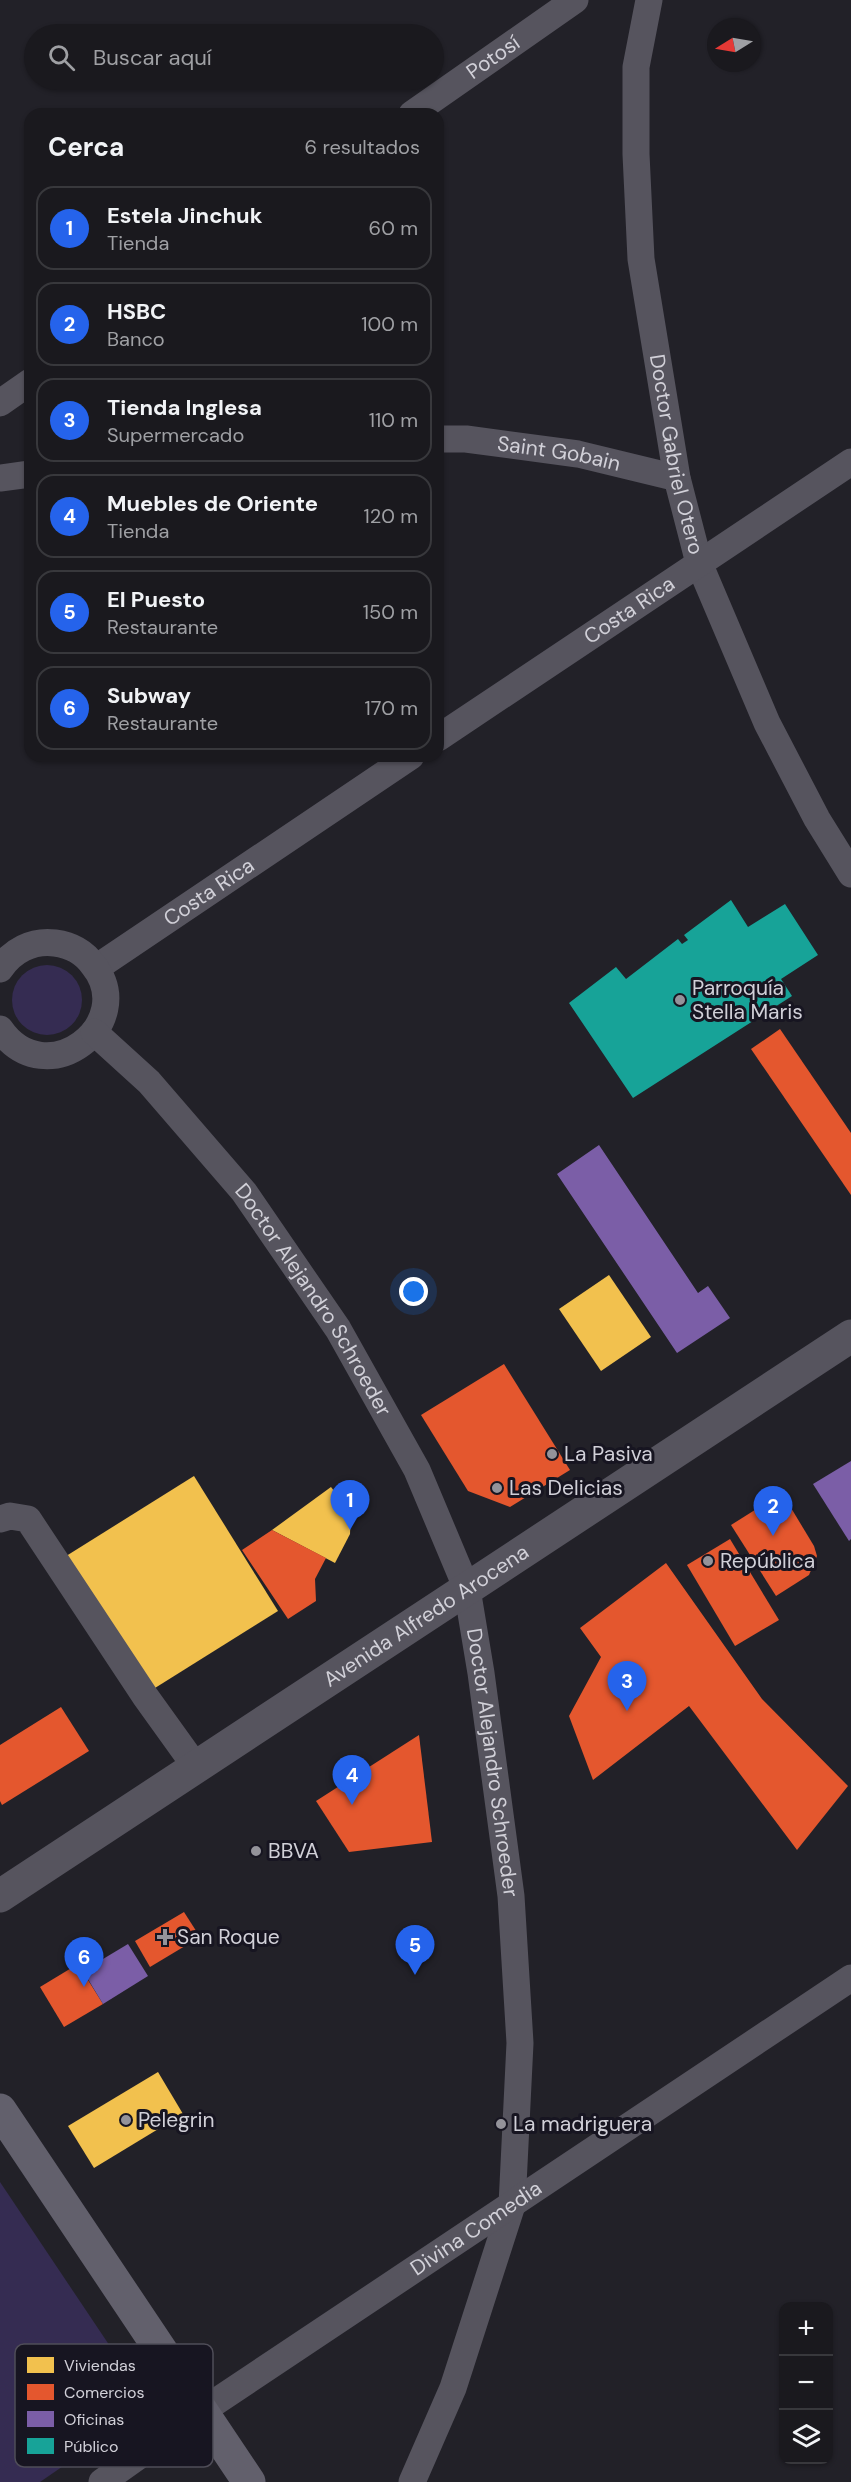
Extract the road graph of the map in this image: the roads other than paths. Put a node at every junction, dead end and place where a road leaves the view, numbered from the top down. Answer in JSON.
{"nodes":[{"id":1,"x":575,"y":0,"type":"edge"},
{"id":2,"x":649,"y":0,"type":"edge"},
{"id":3,"x":421,"y":108,"type":"edge"},
{"id":4,"x":24,"y":386,"type":"edge"},
{"id":5,"x":0,"y":403,"type":"edge"},
{"id":6,"x":444,"y":439,"type":"edge"},
{"id":7,"x":851,"y":462,"type":"edge"},
{"id":8,"x":24,"y":475,"type":"edge"},
{"id":9,"x":677,"y":477,"type":"junction"},
{"id":10,"x":0,"y":478,"type":"edge"},
{"id":11,"x":699,"y":563,"type":"junction"},
{"id":12,"x":444,"y":734,"type":"edge"},
{"id":13,"x":402,"y":762,"type":"edge"},
{"id":14,"x":851,"y":874,"type":"edge"},
{"id":15,"x":1,"y":965,"type":"edge"},
{"id":16,"x":96,"y":968,"type":"junction"},
{"id":17,"x":0,"y":1030,"type":"edge"},
{"id":18,"x":94,"y":1032,"type":"junction"},
{"id":19,"x":851,"y":1336,"type":"edge"},
{"id":20,"x":0,"y":1519,"type":"edge"},
{"id":21,"x":467,"y":1589,"type":"junction"},
{"id":22,"x":196,"y":1767,"type":"junction"},
{"id":23,"x":0,"y":1896,"type":"edge"},
{"id":24,"x":851,"y":1978,"type":"edge"},
{"id":25,"x":0,"y":2110,"type":"edge"},
{"id":26,"x":512,"y":2205,"type":"junction"},
{"id":27,"x":157,"y":2344,"type":"edge"},
{"id":28,"x":213,"y":2404,"type":"edge"},
{"id":29,"x":213,"y":2428,"type":"edge"},
{"id":30,"x":123,"y":2467,"type":"edge"},
{"id":31,"x":102,"y":2482,"type":"edge"},
{"id":32,"x":249,"y":2482,"type":"edge"},
{"id":33,"x":412,"y":2482,"type":"edge"}],
"edges":[{"from":1,"to":3,"type":"street","name":"Potosí"},
{"from":2,"to":9,"type":"street","name":"Doctor Gabriel Otero"},
{"from":4,"to":5,"type":"street"},
{"from":6,"to":9,"type":"street","name":"Saint Gobain"},
{"from":7,"to":11,"type":"street","name":"Costa Rica"},
{"from":8,"to":10,"type":"street"},
{"from":9,"to":11,"type":"street","name":"Doctor Gabriel Otero"},
{"from":11,"to":12,"type":"street","name":"Costa Rica"},
{"from":11,"to":14,"type":"street","name":"Doctor Gabriel Otero"},
{"from":13,"to":16,"type":"street","name":"Costa Rica"},
{"from":15,"to":16,"type":"street"},
{"from":16,"to":18,"type":"street"},
{"from":17,"to":18,"type":"street"},
{"from":18,"to":21,"type":"street","name":"Doctor Alejandro Schroeder"},
{"from":19,"to":21,"type":"street","name":"Avenida Alfredo Arocena"},
{"from":20,"to":22,"type":"street"},
{"from":21,"to":22,"type":"street","name":"Avenida Alfredo Arocena"},
{"from":21,"to":26,"type":"street","name":"Doctor Alejandro Schroeder"},
{"from":22,"to":23,"type":"street","name":"Avenida Alfredo Arocena"},
{"from":24,"to":26,"type":"street","name":"Divina Comedia"},
{"from":25,"to":27,"type":"main road"},
{"from":26,"to":28,"type":"street","name":"Divina Comedia"},
{"from":26,"to":33,"type":"street","name":"Doctor Alejandro Schroeder"},
{"from":29,"to":32,"type":"main road"},
{"from":30,"to":31,"type":"street","name":"Divina Comedia"}]}
